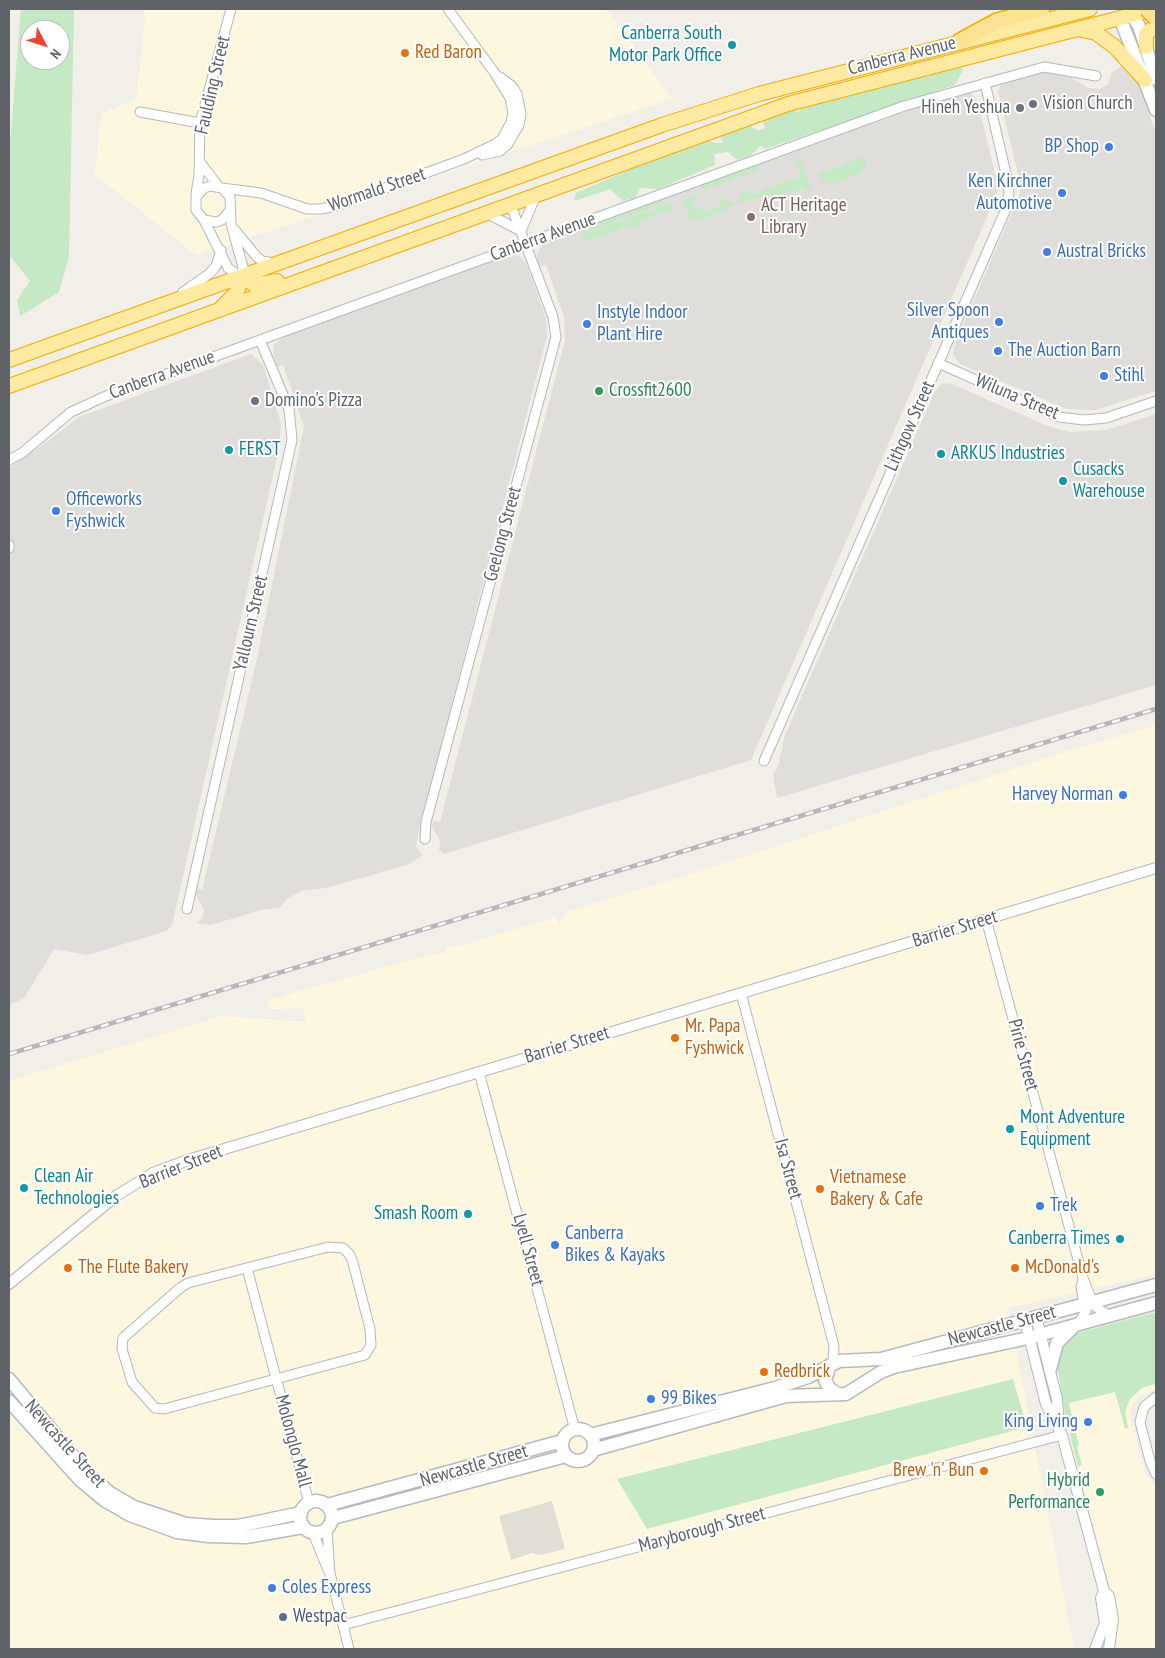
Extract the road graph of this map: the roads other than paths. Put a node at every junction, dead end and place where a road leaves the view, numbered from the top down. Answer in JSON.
{"nodes":[{"id":1,"x":231,"y":9,"type":"edge"},
{"id":2,"x":448,"y":9,"type":"edge"},
{"id":3,"x":1042,"y":9,"type":"edge"},
{"id":4,"x":1057,"y":9,"type":"edge"},
{"id":5,"x":1090,"y":9,"type":"edge"},
{"id":6,"x":1147,"y":9,"type":"edge"},
{"id":7,"x":1155,"y":9,"type":"edge"},
{"id":8,"x":1124,"y":14,"type":"edge"},
{"id":9,"x":1156,"y":18,"type":"edge"},
{"id":10,"x":1156,"y":25,"type":"edge"},
{"id":11,"x":1077,"y":29,"type":"junction"},
{"id":12,"x":960,"y":41,"type":"junction"},
{"id":13,"x":1146,"y":48,"type":"junction"},
{"id":14,"x":1096,"y":76,"type":"dead end"},
{"id":15,"x":1151,"y":80,"type":"edge"},
{"id":16,"x":985,"y":82,"type":"junction"},
{"id":17,"x":759,"y":94,"type":"junction"},
{"id":18,"x":788,"y":104,"type":"junction"},
{"id":19,"x":1156,"y":110,"type":"edge"},
{"id":20,"x":140,"y":112,"type":"dead end"},
{"id":21,"x":743,"y":119,"type":"junction"},
{"id":22,"x":200,"y":123,"type":"junction"},
{"id":23,"x":200,"y":162,"type":"junction"},
{"id":24,"x":523,"y":175,"type":"junction"},
{"id":25,"x":220,"y":187,"type":"junction"},
{"id":26,"x":475,"y":192,"type":"junction"},
{"id":27,"x":262,"y":193,"type":"junction"},
{"id":28,"x":536,"y":194,"type":"junction"},
{"id":29,"x":196,"y":197,"type":"junction"},
{"id":30,"x":510,"y":203,"type":"junction"},
{"id":31,"x":231,"y":207,"type":"junction"},
{"id":32,"x":484,"y":212,"type":"junction"},
{"id":33,"x":204,"y":220,"type":"junction"},
{"id":34,"x":231,"y":224,"type":"junction"},
{"id":35,"x":521,"y":232,"type":"junction"},
{"id":36,"x":526,"y":244,"type":"junction"},
{"id":37,"x":220,"y":250,"type":"junction"},
{"id":38,"x":290,"y":259,"type":"junction"},
{"id":39,"x":325,"y":271,"type":"junction"},
{"id":40,"x":241,"y":277,"type":"junction"},
{"id":41,"x":162,"y":306,"type":"junction"},
{"id":42,"x":219,"y":310,"type":"junction"},
{"id":43,"x":260,"y":340,"type":"junction"},
{"id":44,"x":9,"y":360,"type":"edge"},
{"id":45,"x":938,"y":363,"type":"junction"},
{"id":46,"x":37,"y":376,"type":"junction"},
{"id":47,"x":9,"y":386,"type":"edge"},
{"id":48,"x":9,"y":393,"type":"edge"},
{"id":49,"x":1156,"y":401,"type":"edge"},
{"id":50,"x":9,"y":460,"type":"edge"},
{"id":51,"x":764,"y":761,"type":"dead end"},
{"id":52,"x":425,"y":839,"type":"dead end"},
{"id":53,"x":1156,"y":868,"type":"edge"},
{"id":54,"x":187,"y":909,"type":"dead end"},
{"id":55,"x":986,"y":920,"type":"junction"},
{"id":56,"x":742,"y":993,"type":"junction"},
{"id":57,"x":479,"y":1072,"type":"junction"},
{"id":58,"x":247,"y":1268,"type":"junction"},
{"id":59,"x":9,"y":1284,"type":"edge"},
{"id":60,"x":1156,"y":1285,"type":"edge"},
{"id":61,"x":1088,"y":1302,"type":"junction"},
{"id":62,"x":1156,"y":1303,"type":"edge"},
{"id":63,"x":1110,"y":1316,"type":"junction"},
{"id":64,"x":1030,"y":1319,"type":"junction"},
{"id":65,"x":1076,"y":1325,"type":"junction"},
{"id":66,"x":1035,"y":1336,"type":"junction"},
{"id":67,"x":839,"y":1362,"type":"junction"},
{"id":68,"x":1050,"y":1369,"type":"junction"},
{"id":69,"x":9,"y":1379,"type":"edge"},
{"id":70,"x":276,"y":1379,"type":"junction"},
{"id":71,"x":856,"y":1387,"type":"junction"},
{"id":72,"x":836,"y":1393,"type":"junction"},
{"id":73,"x":1156,"y":1397,"type":"edge"},
{"id":74,"x":9,"y":1401,"type":"edge"},
{"id":75,"x":575,"y":1430,"type":"junction"},
{"id":76,"x":1061,"y":1432,"type":"junction"},
{"id":77,"x":590,"y":1435,"type":"junction"},
{"id":78,"x":562,"y":1441,"type":"junction"},
{"id":79,"x":593,"y":1450,"type":"junction"},
{"id":80,"x":566,"y":1456,"type":"junction"},
{"id":81,"x":1156,"y":1474,"type":"edge"},
{"id":82,"x":309,"y":1503,"type":"junction"},
{"id":83,"x":327,"y":1505,"type":"junction"},
{"id":84,"x":301,"y":1513,"type":"junction"},
{"id":85,"x":332,"y":1518,"type":"junction"},
{"id":86,"x":308,"y":1530,"type":"junction"},
{"id":87,"x":327,"y":1530,"type":"junction"},
{"id":88,"x":330,"y":1572,"type":"junction"},
{"id":89,"x":1104,"y":1591,"type":"junction"},
{"id":90,"x":343,"y":1625,"type":"junction"},
{"id":91,"x":349,"y":1649,"type":"edge"},
{"id":92,"x":1095,"y":1649,"type":"edge"},
{"id":93,"x":1109,"y":1649,"type":"edge"}],
"edges":[{"from":1,"to":22,"type":"street","name":"Faulding Street"},
{"from":2,"to":27,"type":"street","name":"Wormald Street"},
{"from":3,"to":12,"type":"highway"},
{"from":4,"to":12,"type":"highway"},
{"from":5,"to":12,"type":"highway","name":"Canberra Avenue"},
{"from":6,"to":9,"type":"highway","bridge":true},
{"from":7,"to":8,"type":"highway","name":"Canberra Avenue"},
{"from":8,"to":11,"type":"highway","name":"Canberra Avenue"},
{"from":8,"to":13,"type":"main road"},
{"from":8,"to":15,"type":"main road"},
{"from":10,"to":13,"type":"highway"},
{"from":11,"to":15,"type":"highway"},
{"from":11,"to":18,"type":"highway","name":"Canberra Avenue"},
{"from":12,"to":17,"type":"highway","name":"Canberra Avenue"},
{"from":13,"to":15,"type":"main road"},
{"from":14,"to":16,"type":"street","name":"Canberra Avenue"},
{"from":15,"to":19,"type":"main road"},
{"from":16,"to":36,"type":"street","name":"Canberra Avenue"},
{"from":16,"to":45,"type":"street","name":"Lithgow Street"},
{"from":17,"to":18,"type":"highway"},
{"from":17,"to":21,"type":"highway"},
{"from":17,"to":24,"type":"highway","name":"Canberra Avenue"},
{"from":18,"to":21,"type":"highway","name":"Canberra Avenue"},
{"from":20,"to":22,"type":"street"},
{"from":21,"to":28,"type":"highway","name":"Canberra Avenue"},
{"from":22,"to":23,"type":"street","name":"Faulding Street"},
{"from":23,"to":25,"type":"street","name":"Faulding Street"},
{"from":23,"to":29,"type":"street","name":"Faulding Street"},
{"from":24,"to":26,"type":"highway","name":"Canberra Avenue"},
{"from":24,"to":30,"type":"highway"},
{"from":25,"to":27,"type":"street","name":"Wormald Street"},
{"from":25,"to":29,"type":"street"},
{"from":25,"to":31,"type":"street"},
{"from":26,"to":30,"type":"highway"},
{"from":26,"to":38,"type":"highway","name":"Canberra Avenue"},
{"from":27,"to":31,"type":"street"},
{"from":28,"to":30,"type":"highway","name":"Canberra Avenue"},
{"from":28,"to":35,"type":"street"},
{"from":29,"to":33,"type":"street"},
{"from":30,"to":32,"type":"highway","name":"Canberra Avenue"},
{"from":30,"to":35,"type":"street","name":"Geelong Street"},
{"from":31,"to":33,"type":"street"},
{"from":31,"to":34,"type":"street"},
{"from":32,"to":35,"type":"street","name":"Canberra Avenue"},
{"from":32,"to":39,"type":"highway","name":"Canberra Avenue"},
{"from":33,"to":37,"type":"street"},
{"from":34,"to":38,"type":"street"},
{"from":34,"to":40,"type":"street"},
{"from":35,"to":36,"type":"street","name":"Geelong Street"},
{"from":36,"to":43,"type":"street","name":"Canberra Avenue"},
{"from":36,"to":52,"type":"street","name":"Geelong Street"},
{"from":37,"to":40,"type":"street"},
{"from":37,"to":41,"type":"street"},
{"from":38,"to":40,"type":"highway","name":"Canberra Avenue"},
{"from":39,"to":40,"type":"highway"},
{"from":39,"to":42,"type":"highway","name":"Canberra Avenue"},
{"from":40,"to":41,"type":"highway","name":"Canberra Avenue"},
{"from":40,"to":42,"type":"highway"},
{"from":41,"to":44,"type":"highway","name":"Canberra Avenue"},
{"from":42,"to":46,"type":"highway","name":"Canberra Avenue"},
{"from":43,"to":50,"type":"street","name":"Canberra Avenue"},
{"from":43,"to":54,"type":"street","name":"Yallourn Street"},
{"from":45,"to":49,"type":"street","name":"Wiluna Street"},
{"from":45,"to":51,"type":"street","name":"Lithgow Street"},
{"from":46,"to":47,"type":"highway","name":"Canberra Avenue"},
{"from":46,"to":48,"type":"street"},
{"from":53,"to":55,"type":"street","name":"Barrier Street"},
{"from":55,"to":56,"type":"street","name":"Barrier Street"},
{"from":55,"to":61,"type":"street","name":"Pirie Street"},
{"from":56,"to":57,"type":"street","name":"Barrier Street"},
{"from":56,"to":67,"type":"street","name":"Isa Street"},
{"from":57,"to":59,"type":"street","name":"Barrier Street"},
{"from":57,"to":75,"type":"street","name":"Lyell Street"},
{"from":58,"to":70,"type":"street","name":"Molonglo Mall"},
{"from":58,"to":70,"type":"street","name":"Molonglo Mall"},
{"from":58,"to":70,"type":"street","name":"Molonglo Mall"},
{"from":60,"to":61,"type":"main road","name":"Newcastle Street"},
{"from":61,"to":63,"type":"street"},
{"from":61,"to":64,"type":"main road","name":"Newcastle Street"},
{"from":61,"to":65,"type":"street"},
{"from":62,"to":63,"type":"main road","name":"Newcastle Street"},
{"from":63,"to":65,"type":"main road","name":"Newcastle Street"},
{"from":64,"to":66,"type":"street"},
{"from":64,"to":67,"type":"main road","name":"Newcastle Street"},
{"from":65,"to":66,"type":"main road","name":"Newcastle Street"},
{"from":65,"to":68,"type":"main road"},
{"from":66,"to":68,"type":"street"},
{"from":66,"to":71,"type":"main road","name":"Newcastle Street"},
{"from":66,"to":76,"type":"street"},
{"from":67,"to":71,"type":"main road"},
{"from":67,"to":72,"type":"main road"},
{"from":67,"to":77,"type":"main road","name":"Newcastle Street"},
{"from":68,"to":76,"type":"street"},
{"from":69,"to":84,"type":"main road","name":"Newcastle Street"},
{"from":70,"to":82,"type":"street","name":"Molonglo Mall"},
{"from":71,"to":72,"type":"main road","name":"Newcastle Street"},
{"from":72,"to":79,"type":"main road","name":"Newcastle Street"},
{"from":73,"to":81,"type":"street"},
{"from":74,"to":86,"type":"main road","name":"Newcastle Street"},
{"from":75,"to":77,"type":"main road"},
{"from":75,"to":78,"type":"main road"},
{"from":76,"to":89,"type":"street"},
{"from":76,"to":90,"type":"street","name":"Maryborough Street"},
{"from":77,"to":79,"type":"main road"},
{"from":78,"to":80,"type":"main road"},
{"from":78,"to":83,"type":"main road","name":"Newcastle Street"},
{"from":79,"to":80,"type":"main road"},
{"from":80,"to":85,"type":"main road","name":"Newcastle Street"},
{"from":82,"to":83,"type":"main road"},
{"from":82,"to":84,"type":"main road"},
{"from":83,"to":85,"type":"main road"},
{"from":84,"to":86,"type":"main road"},
{"from":85,"to":87,"type":"main road"},
{"from":86,"to":87,"type":"main road"},
{"from":86,"to":88,"type":"street"},
{"from":87,"to":88,"type":"street"},
{"from":88,"to":90,"type":"street"},
{"from":89,"to":92,"type":"street"},
{"from":89,"to":93,"type":"street"},
{"from":90,"to":91,"type":"street"}]}
